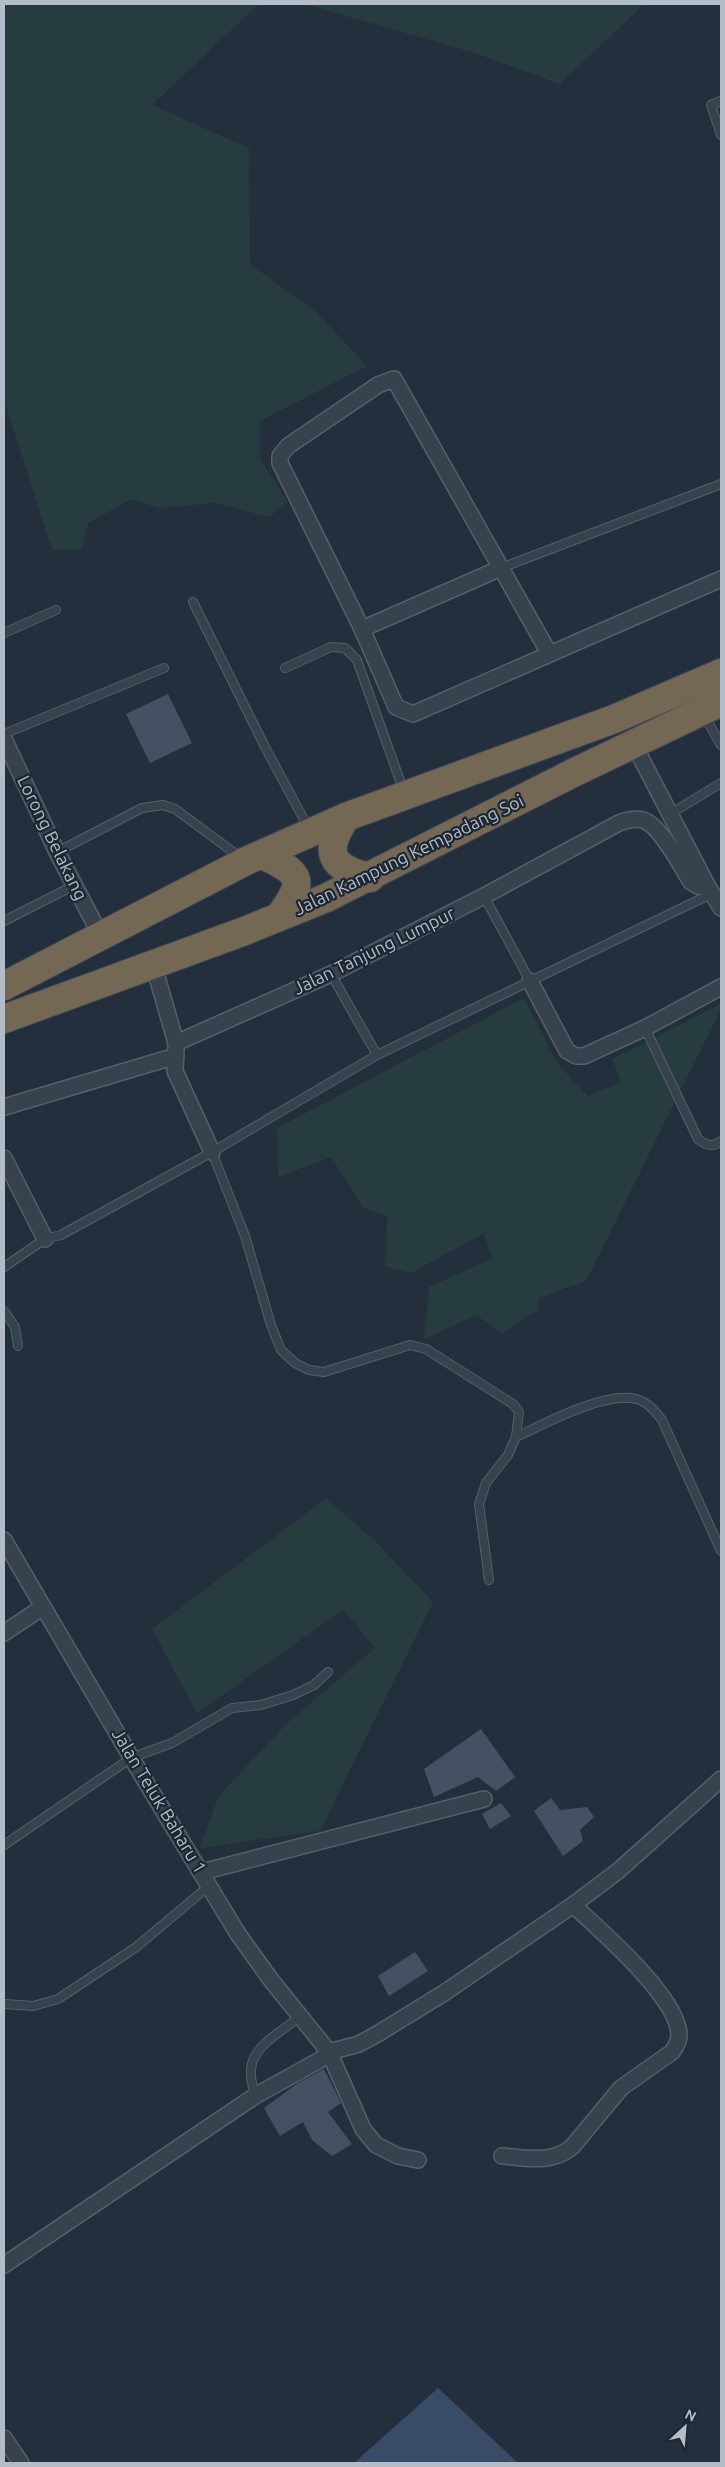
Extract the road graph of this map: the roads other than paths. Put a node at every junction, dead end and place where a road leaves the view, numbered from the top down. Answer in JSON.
{"nodes":[{"id":1,"x":721,"y":101,"type":"edge"},
{"id":2,"x":721,"y":135,"type":"edge"},
{"id":3,"x":721,"y":484,"type":"edge"},
{"id":4,"x":501,"y":568,"type":"junction"},
{"id":5,"x":721,"y":579,"type":"edge"},
{"id":6,"x":193,"y":602,"type":"dead end"},
{"id":7,"x":56,"y":610,"type":"dead end"},
{"id":8,"x":362,"y":629,"type":"junction"},
{"id":9,"x":4,"y":633,"type":"edge"},
{"id":10,"x":549,"y":653,"type":"junction"},
{"id":11,"x":164,"y":668,"type":"dead end"},
{"id":12,"x":284,"y":668,"type":"dead end"},
{"id":13,"x":721,"y":673,"type":"edge"},
{"id":14,"x":711,"y":706,"type":"edge"},
{"id":15,"x":4,"y":734,"type":"edge"},
{"id":16,"x":4,"y":739,"type":"edge"},
{"id":17,"x":633,"y":743,"type":"junction"},
{"id":18,"x":721,"y":745,"type":"edge"},
{"id":19,"x":721,"y":783,"type":"edge"},
{"id":20,"x":404,"y":794,"type":"junction"},
{"id":21,"x":670,"y":814,"type":"junction"},
{"id":22,"x":346,"y":817,"type":"junction"},
{"id":23,"x":311,"y":833,"type":"junction"},
{"id":24,"x":58,"y":852,"type":"junction"},
{"id":25,"x":254,"y":858,"type":"junction"},
{"id":26,"x":370,"y":878,"type":"junction"},
{"id":27,"x":75,"y":885,"type":"junction"},
{"id":28,"x":710,"y":891,"type":"junction"},
{"id":29,"x":484,"y":896,"type":"junction"},
{"id":30,"x":721,"y":908,"type":"edge"},
{"id":31,"x":279,"y":917,"type":"junction"},
{"id":32,"x":4,"y":920,"type":"edge"},
{"id":33,"x":101,"y":936,"type":"junction"},
{"id":34,"x":154,"y":963,"type":"junction"},
{"id":35,"x":331,"y":974,"type":"junction"},
{"id":36,"x":530,"y":981,"type":"junction"},
{"id":37,"x":4,"y":986,"type":"edge"},
{"id":38,"x":721,"y":987,"type":"edge"},
{"id":39,"x":4,"y":1019,"type":"edge"},
{"id":40,"x":645,"y":1028,"type":"junction"},
{"id":41,"x":176,"y":1050,"type":"junction"},
{"id":42,"x":377,"y":1056,"type":"junction"},
{"id":43,"x":4,"y":1107,"type":"edge"},
{"id":44,"x":721,"y":1142,"type":"edge"},
{"id":45,"x":212,"y":1152,"type":"junction"},
{"id":46,"x":4,"y":1158,"type":"edge"},
{"id":47,"x":45,"y":1239,"type":"junction"},
{"id":48,"x":4,"y":1268,"type":"edge"},
{"id":49,"x":4,"y":1311,"type":"edge"},
{"id":50,"x":18,"y":1346,"type":"dead end"},
{"id":51,"x":516,"y":1437,"type":"junction"},
{"id":52,"x":4,"y":1540,"type":"edge"},
{"id":53,"x":721,"y":1551,"type":"edge"},
{"id":54,"x":489,"y":1580,"type":"dead end"},
{"id":55,"x":43,"y":1607,"type":"junction"},
{"id":56,"x":4,"y":1633,"type":"edge"},
{"id":57,"x":328,"y":1672,"type":"dead end"},
{"id":58,"x":131,"y":1758,"type":"junction"},
{"id":59,"x":721,"y":1779,"type":"edge"},
{"id":60,"x":484,"y":1799,"type":"dead end"},
{"id":61,"x":4,"y":1845,"type":"edge"},
{"id":62,"x":202,"y":1872,"type":"junction"},
{"id":63,"x":209,"y":1886,"type":"junction"},
{"id":64,"x":573,"y":1905,"type":"junction"},
{"id":65,"x":4,"y":2004,"type":"edge"},
{"id":66,"x":301,"y":2016,"type":"junction"},
{"id":67,"x":330,"y":2052,"type":"junction"},
{"id":68,"x":255,"y":2096,"type":"junction"},
{"id":69,"x":502,"y":2156,"type":"dead end"},
{"id":70,"x":418,"y":2160,"type":"dead end"},
{"id":71,"x":4,"y":2264,"type":"edge"},
{"id":72,"x":4,"y":2438,"type":"edge"},
{"id":73,"x":21,"y":2463,"type":"edge"}],
"edges":[{"from":1,"to":2,"type":"lane"},
{"from":3,"to":4,"type":"lane"},
{"from":4,"to":8,"type":"street"},
{"from":4,"to":8,"type":"street"},
{"from":4,"to":10,"type":"street"},
{"from":5,"to":10,"type":"street"},
{"from":6,"to":23,"type":"lane"},
{"from":7,"to":9,"type":"lane"},
{"from":8,"to":10,"type":"street"},
{"from":11,"to":15,"type":"lane"},
{"from":12,"to":20,"type":"lane"},
{"from":13,"to":20,"type":"highway"},
{"from":14,"to":17,"type":"highway","name":"Jalan Kampung Kempadang Soi"},
{"from":14,"to":18,"type":"lane"},
{"from":16,"to":24,"type":"street","name":"Lorong Belakang"},
{"from":17,"to":21,"type":"street"},
{"from":17,"to":26,"type":"highway","name":"Jalan Kampung Kempadang Soi"},
{"from":19,"to":21,"type":"lane"},
{"from":20,"to":22,"type":"highway"},
{"from":21,"to":28,"type":"street"},
{"from":22,"to":23,"type":"highway"},
{"from":22,"to":26,"type":"highway"},
{"from":23,"to":25,"type":"highway"},
{"from":24,"to":25,"type":"lane"},
{"from":24,"to":27,"type":"street","name":"Lorong Belakang"},
{"from":25,"to":31,"type":"highway"},
{"from":25,"to":33,"type":"highway"},
{"from":26,"to":31,"type":"highway","name":"Jalan Kampung Kempadang Soi"},
{"from":27,"to":32,"type":"lane"},
{"from":27,"to":33,"type":"street","name":"Lorong Belakang"},
{"from":28,"to":29,"type":"street","name":"Jalan Tanjung Lumpur"},
{"from":28,"to":30,"type":"street"},
{"from":28,"to":36,"type":"lane"},
{"from":29,"to":35,"type":"street","name":"Jalan Tanjung Lumpur"},
{"from":29,"to":36,"type":"lane"},
{"from":31,"to":34,"type":"highway","name":"Jalan Kampung Kempadang Soi"},
{"from":33,"to":37,"type":"highway"},
{"from":34,"to":39,"type":"highway","name":"Jalan Kampung Kempadang Soi"},
{"from":34,"to":41,"type":"street"},
{"from":35,"to":41,"type":"street","name":"Jalan Tanjung Lumpur"},
{"from":35,"to":42,"type":"lane"},
{"from":36,"to":40,"type":"street"},
{"from":36,"to":42,"type":"lane"},
{"from":38,"to":40,"type":"street"},
{"from":40,"to":44,"type":"lane"},
{"from":41,"to":43,"type":"street","name":"Jalan Tanjung Lumpur"},
{"from":41,"to":45,"type":"street"},
{"from":42,"to":45,"type":"lane"},
{"from":45,"to":47,"type":"lane"},
{"from":45,"to":51,"type":"lane"},
{"from":46,"to":47,"type":"street"},
{"from":47,"to":48,"type":"lane"},
{"from":49,"to":50,"type":"lane"},
{"from":51,"to":53,"type":"lane"},
{"from":51,"to":54,"type":"lane"},
{"from":52,"to":55,"type":"street","name":"Jalan Teluk Baharu 1"},
{"from":55,"to":56,"type":"street"},
{"from":55,"to":58,"type":"street","name":"Jalan Teluk Baharu 1"},
{"from":57,"to":58,"type":"lane"},
{"from":58,"to":61,"type":"lane"},
{"from":58,"to":62,"type":"street","name":"Jalan Teluk Baharu 1"},
{"from":59,"to":64,"type":"street"},
{"from":60,"to":62,"type":"street"},
{"from":62,"to":63,"type":"street","name":"Jalan Teluk Baharu 1"},
{"from":63,"to":65,"type":"lane"},
{"from":63,"to":66,"type":"street","name":"Jalan Teluk Baharu 1"},
{"from":64,"to":67,"type":"street"},
{"from":64,"to":69,"type":"street"},
{"from":66,"to":67,"type":"street","name":"Jalan Teluk Baharu 1"},
{"from":66,"to":68,"type":"lane"},
{"from":67,"to":68,"type":"street"},
{"from":67,"to":70,"type":"street","name":"Jalan Teluk Baharu 1"},
{"from":68,"to":71,"type":"street"},
{"from":72,"to":73,"type":"street"}]}
